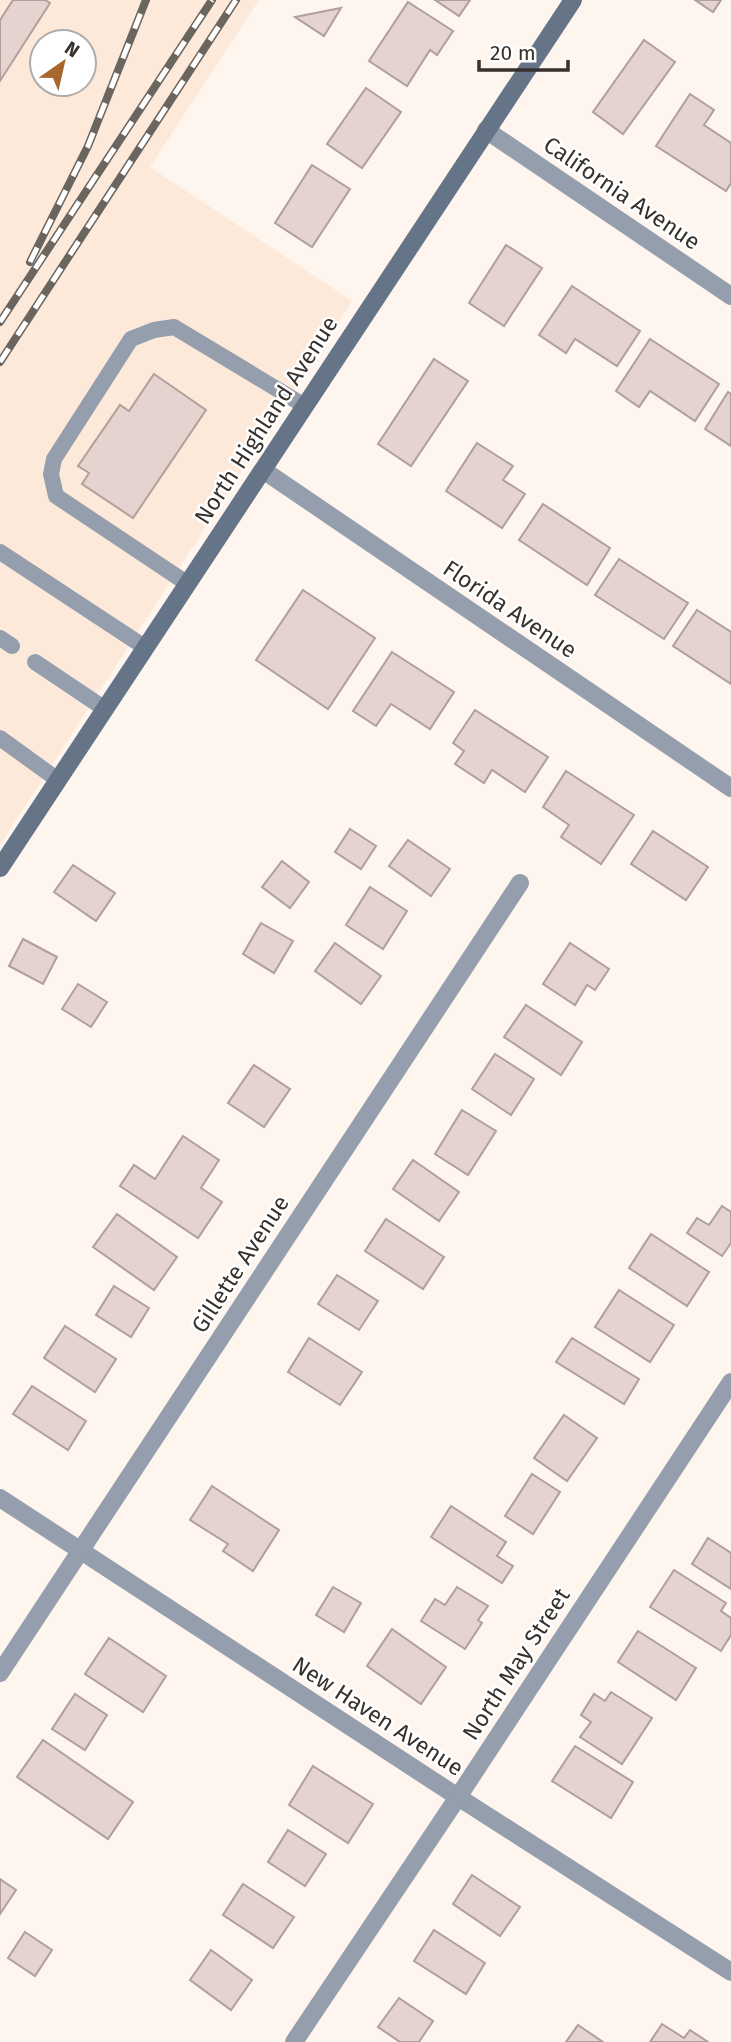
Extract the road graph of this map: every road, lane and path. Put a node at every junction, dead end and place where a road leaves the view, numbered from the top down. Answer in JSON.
{"nodes":[{"id":1,"x":573,"y":0,"type":"edge"},
{"id":2,"x":486,"y":130,"type":"junction"},
{"id":3,"x":731,"y":296,"type":"edge"},
{"id":4,"x":304,"y":406,"type":"junction"},
{"id":5,"x":263,"y":470,"type":"junction"},
{"id":6,"x":0,"y":552,"type":"edge"},
{"id":7,"x":188,"y":584,"type":"junction"},
{"id":8,"x":146,"y":648,"type":"junction"},
{"id":9,"x":35,"y":662,"type":"dead end"},
{"id":10,"x":105,"y":709,"type":"junction"},
{"id":11,"x":3,"y":740,"type":"edge"},
{"id":12,"x":58,"y":780,"type":"junction"},
{"id":13,"x":731,"y":788,"type":"edge"},
{"id":14,"x":0,"y":868,"type":"edge"},
{"id":15,"x":520,"y":883,"type":"dead end"},
{"id":16,"x":731,"y":1382,"type":"edge"},
{"id":17,"x":0,"y":1498,"type":"edge"},
{"id":18,"x":80,"y":1551,"type":"junction"},
{"id":19,"x":0,"y":1673,"type":"edge"},
{"id":20,"x":458,"y":1797,"type":"junction"},
{"id":21,"x":731,"y":1972,"type":"edge"},
{"id":22,"x":294,"y":2042,"type":"edge"}],
"edges":[{"from":1,"to":2,"type":"street","name":"North Highland Avenue"},
{"from":2,"to":3,"type":"street","name":"California Avenue"},
{"from":2,"to":4,"type":"street","name":"North Highland Avenue"},
{"from":4,"to":5,"type":"street","name":"North Highland Avenue"},
{"from":4,"to":7,"type":"lane"},
{"from":5,"to":7,"type":"street","name":"North Highland Avenue"},
{"from":5,"to":13,"type":"street","name":"Florida Avenue"},
{"from":6,"to":8,"type":"lane"},
{"from":7,"to":8,"type":"street","name":"North Highland Avenue"},
{"from":8,"to":10,"type":"street","name":"North Highland Avenue"},
{"from":9,"to":10,"type":"lane"},
{"from":10,"to":12,"type":"street","name":"North Highland Avenue"},
{"from":11,"to":12,"type":"lane"},
{"from":12,"to":14,"type":"street","name":"North Highland Avenue"},
{"from":15,"to":18,"type":"street","name":"Gillette Avenue"},
{"from":16,"to":20,"type":"street","name":"North May Street"},
{"from":17,"to":18,"type":"street","name":"New Haven Avenue"},
{"from":18,"to":19,"type":"street","name":"Gillette Avenue"},
{"from":18,"to":20,"type":"street","name":"New Haven Avenue"},
{"from":20,"to":21,"type":"street","name":"New Haven Avenue"},
{"from":20,"to":22,"type":"street","name":"North May Street"}]}
